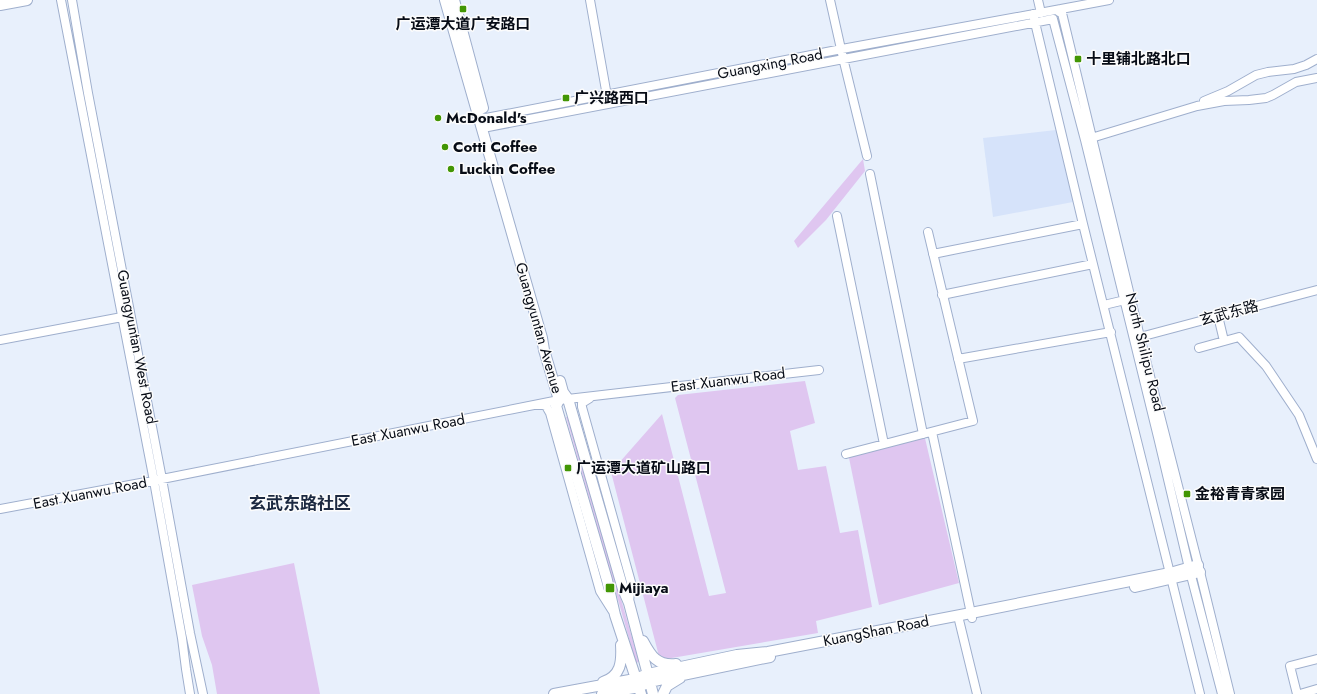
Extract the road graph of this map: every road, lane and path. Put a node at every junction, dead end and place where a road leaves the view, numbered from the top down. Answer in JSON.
{"nodes":[{"id":1,"x":7,"y":0,"type":"edge"},
{"id":2,"x":27,"y":0,"type":"edge"},
{"id":3,"x":61,"y":0,"type":"edge"},
{"id":4,"x":72,"y":0,"type":"edge"},
{"id":5,"x":445,"y":0,"type":"edge"},
{"id":6,"x":454,"y":0,"type":"edge"},
{"id":7,"x":590,"y":0,"type":"edge"},
{"id":8,"x":830,"y":0,"type":"edge"},
{"id":9,"x":1038,"y":0,"type":"edge"},
{"id":10,"x":1109,"y":0,"type":"edge"},
{"id":11,"x":0,"y":1,"type":"edge"},
{"id":12,"x":0,"y":5,"type":"edge"},
{"id":13,"x":1061,"y":9,"type":"junction"},
{"id":14,"x":1036,"y":16,"type":"junction"},
{"id":15,"x":1053,"y":19,"type":"junction"},
{"id":16,"x":842,"y":49,"type":"junction"},
{"id":17,"x":843,"y":58,"type":"junction"},
{"id":18,"x":1317,"y":59,"type":"edge"},
{"id":19,"x":1317,"y":78,"type":"edge"},
{"id":20,"x":607,"y":96,"type":"junction"},
{"id":21,"x":1197,"y":106,"type":"junction"},
{"id":22,"x":483,"y":122,"type":"junction"},
{"id":23,"x":1089,"y":139,"type":"junction"},
{"id":24,"x":867,"y":156,"type":"dead end"},
{"id":25,"x":870,"y":174,"type":"dead end"},
{"id":26,"x":837,"y":216,"type":"dead end"},
{"id":27,"x":1083,"y":224,"type":"junction"},
{"id":28,"x":928,"y":232,"type":"dead end"},
{"id":29,"x":933,"y":254,"type":"junction"},
{"id":30,"x":1093,"y":264,"type":"junction"},
{"id":31,"x":1317,"y":290,"type":"edge"},
{"id":32,"x":942,"y":295,"type":"junction"},
{"id":33,"x":1125,"y":300,"type":"junction"},
{"id":34,"x":1104,"y":304,"type":"junction"},
{"id":35,"x":1218,"y":316,"type":"junction"},
{"id":36,"x":122,"y":317,"type":"junction"},
{"id":37,"x":1111,"y":332,"type":"junction"},
{"id":38,"x":1140,"y":337,"type":"junction"},
{"id":39,"x":0,"y":340,"type":"edge"},
{"id":40,"x":1224,"y":341,"type":"junction"},
{"id":41,"x":1199,"y":348,"type":"dead end"},
{"id":42,"x":958,"y":359,"type":"junction"},
{"id":43,"x":819,"y":370,"type":"dead end"},
{"id":44,"x":597,"y":396,"type":"junction"},
{"id":45,"x":564,"y":400,"type":"junction"},
{"id":46,"x":536,"y":405,"type":"junction"},
{"id":47,"x":928,"y":433,"type":"junction"},
{"id":48,"x":884,"y":444,"type":"junction"},
{"id":49,"x":846,"y":454,"type":"dead end"},
{"id":50,"x":1317,"y":458,"type":"edge"},
{"id":51,"x":596,"y":460,"type":"junction"},
{"id":52,"x":158,"y":480,"type":"junction"},
{"id":53,"x":594,"y":486,"type":"junction"},
{"id":54,"x":0,"y":509,"type":"edge"},
{"id":55,"x":1195,"y":570,"type":"junction"},
{"id":56,"x":1171,"y":576,"type":"junction"},
{"id":57,"x":629,"y":603,"type":"junction"},
{"id":58,"x":615,"y":615,"type":"junction"},
{"id":59,"x":972,"y":615,"type":"junction"},
{"id":60,"x":959,"y":620,"type":"junction"},
{"id":61,"x":635,"y":627,"type":"junction"},
{"id":62,"x":621,"y":633,"type":"junction"},
{"id":63,"x":1317,"y":659,"type":"edge"},
{"id":64,"x":696,"y":663,"type":"junction"},
{"id":65,"x":690,"y":674,"type":"junction"},
{"id":66,"x":649,"y":678,"type":"junction"},
{"id":67,"x":588,"y":687,"type":"junction"},
{"id":68,"x":638,"y":687,"type":"edge"},
{"id":69,"x":1317,"y":689,"type":"edge"},
{"id":70,"x":190,"y":694,"type":"edge"},
{"id":71,"x":203,"y":694,"type":"edge"},
{"id":72,"x":554,"y":694,"type":"edge"},
{"id":73,"x":602,"y":694,"type":"edge"},
{"id":74,"x":652,"y":694,"type":"edge"},
{"id":75,"x":663,"y":694,"type":"edge"},
{"id":76,"x":977,"y":694,"type":"edge"},
{"id":77,"x":1200,"y":694,"type":"edge"},
{"id":78,"x":1222,"y":694,"type":"edge"},
{"id":79,"x":1230,"y":694,"type":"edge"},
{"id":80,"x":1298,"y":694,"type":"edge"}],
"edges":[{"from":1,"to":11,"type":"highway"},
{"from":2,"to":12,"type":"main road"},
{"from":3,"to":36,"type":"street","name":"Guangyuntan West Road"},
{"from":4,"to":52,"type":"street","name":"Guangyuntan West Road"},
{"from":5,"to":22,"type":"main road","name":"Guangyuntan Avenue"},
{"from":6,"to":22,"type":"main road","name":"Guangyuntan Avenue"},
{"from":7,"to":20,"type":"street"},
{"from":8,"to":16,"type":"street"},
{"from":9,"to":14,"type":"street"},
{"from":10,"to":13,"type":"street","name":"Guangxing Road"},
{"from":13,"to":14,"type":"street","name":"Guangxing Road"},
{"from":13,"to":15,"type":"street"},
{"from":13,"to":23,"type":"street","name":"North Shilipu Road"},
{"from":14,"to":15,"type":"street","name":"Guangxing Road"},
{"from":14,"to":16,"type":"street","name":"Guangxing Road"},
{"from":14,"to":17,"type":"street","name":"Guangxing Road"},
{"from":14,"to":27,"type":"street"},
{"from":15,"to":23,"type":"street","name":"North Shilipu Road"},
{"from":16,"to":17,"type":"street"},
{"from":16,"to":20,"type":"street","name":"Guangxing Road"},
{"from":17,"to":22,"type":"street","name":"Guangxing Road"},
{"from":17,"to":24,"type":"street"},
{"from":18,"to":21,"type":"street"},
{"from":19,"to":21,"type":"street"},
{"from":20,"to":22,"type":"street","name":"Guangxing Road"},
{"from":21,"to":23,"type":"street"},
{"from":22,"to":45,"type":"main road","name":"Guangyuntan Avenue"},
{"from":23,"to":33,"type":"street","name":"North Shilipu Road"},
{"from":23,"to":38,"type":"street","name":"North Shilipu Road"},
{"from":25,"to":47,"type":"street"},
{"from":26,"to":48,"type":"street"},
{"from":27,"to":29,"type":"street"},
{"from":27,"to":30,"type":"street"},
{"from":28,"to":29,"type":"street"},
{"from":29,"to":32,"type":"street"},
{"from":30,"to":32,"type":"street"},
{"from":30,"to":34,"type":"street"},
{"from":31,"to":35,"type":"street","name":"玄武东路"},
{"from":32,"to":42,"type":"street"},
{"from":33,"to":34,"type":"street"},
{"from":33,"to":55,"type":"street","name":"North Shilipu Road"},
{"from":34,"to":37,"type":"street"},
{"from":35,"to":38,"type":"street","name":"玄武东路"},
{"from":35,"to":40,"type":"street"},
{"from":36,"to":39,"type":"street"},
{"from":36,"to":52,"type":"street","name":"Guangyuntan West Road"},
{"from":37,"to":42,"type":"street"},
{"from":37,"to":56,"type":"street"},
{"from":38,"to":55,"type":"street","name":"North Shilipu Road"},
{"from":40,"to":41,"type":"street"},
{"from":40,"to":50,"type":"street"},
{"from":42,"to":47,"type":"street"},
{"from":43,"to":44,"type":"street","name":"East Xuanwu Road"},
{"from":44,"to":45,"type":"street","name":"East Xuanwu Road"},
{"from":44,"to":51,"type":"street"},
{"from":45,"to":46,"type":"street","name":"East Xuanwu Road"},
{"from":45,"to":53,"type":"main road","name":"Guangyuntan Avenue"},
{"from":45,"to":58,"type":"main road","name":"Guangyuntan Avenue"},
{"from":46,"to":52,"type":"street","name":"East Xuanwu Road"},
{"from":46,"to":58,"type":"street"},
{"from":47,"to":48,"type":"street"},
{"from":47,"to":59,"type":"street"},
{"from":48,"to":49,"type":"street"},
{"from":51,"to":53,"type":"street"},
{"from":51,"to":57,"type":"street"},
{"from":52,"to":54,"type":"street","name":"East Xuanwu Road"},
{"from":52,"to":70,"type":"street","name":"Guangyuntan West Road"},
{"from":52,"to":71,"type":"street","name":"Guangyuntan West Road"},
{"from":53,"to":57,"type":"main road","name":"Guangyuntan Avenue"},
{"from":55,"to":56,"type":"main road","name":"KuangShan Road"},
{"from":55,"to":78,"type":"street","name":"North Shilipu Road"},
{"from":55,"to":79,"type":"street","name":"North Shilipu Road"},
{"from":56,"to":59,"type":"main road","name":"KuangShan Road"},
{"from":56,"to":77,"type":"street"},
{"from":57,"to":61,"type":"main road","name":"Guangyuntan Avenue"},
{"from":58,"to":62,"type":"main road","name":"Guangyuntan Avenue"},
{"from":59,"to":60,"type":"main road","name":"KuangShan Road"},
{"from":59,"to":64,"type":"main road","name":"KuangShan Road"},
{"from":60,"to":65,"type":"main road","name":"KuangShan Road"},
{"from":60,"to":76,"type":"street"},
{"from":61,"to":64,"type":"main road"},
{"from":61,"to":66,"type":"main road","name":"Guangyuntan Avenue"},
{"from":62,"to":67,"type":"main road"},
{"from":62,"to":68,"type":"main road","name":"Guangyuntan Avenue"},
{"from":63,"to":80,"type":"street"},
{"from":64,"to":66,"type":"main road","name":"KuangShan Road"},
{"from":65,"to":66,"type":"main road","name":"KuangShan Road"},
{"from":65,"to":75,"type":"main road"},
{"from":66,"to":68,"type":"main road","name":"KuangShan Road"},
{"from":66,"to":74,"type":"main road","name":"Guangyuntan Avenue"},
{"from":67,"to":68,"type":"main road","name":"KuangShan Road"},
{"from":67,"to":72,"type":"main road","name":"KuangShan Road"},
{"from":68,"to":73,"type":"main road","name":"KuangShan Road"},
{"from":69,"to":80,"type":"street"}]}
